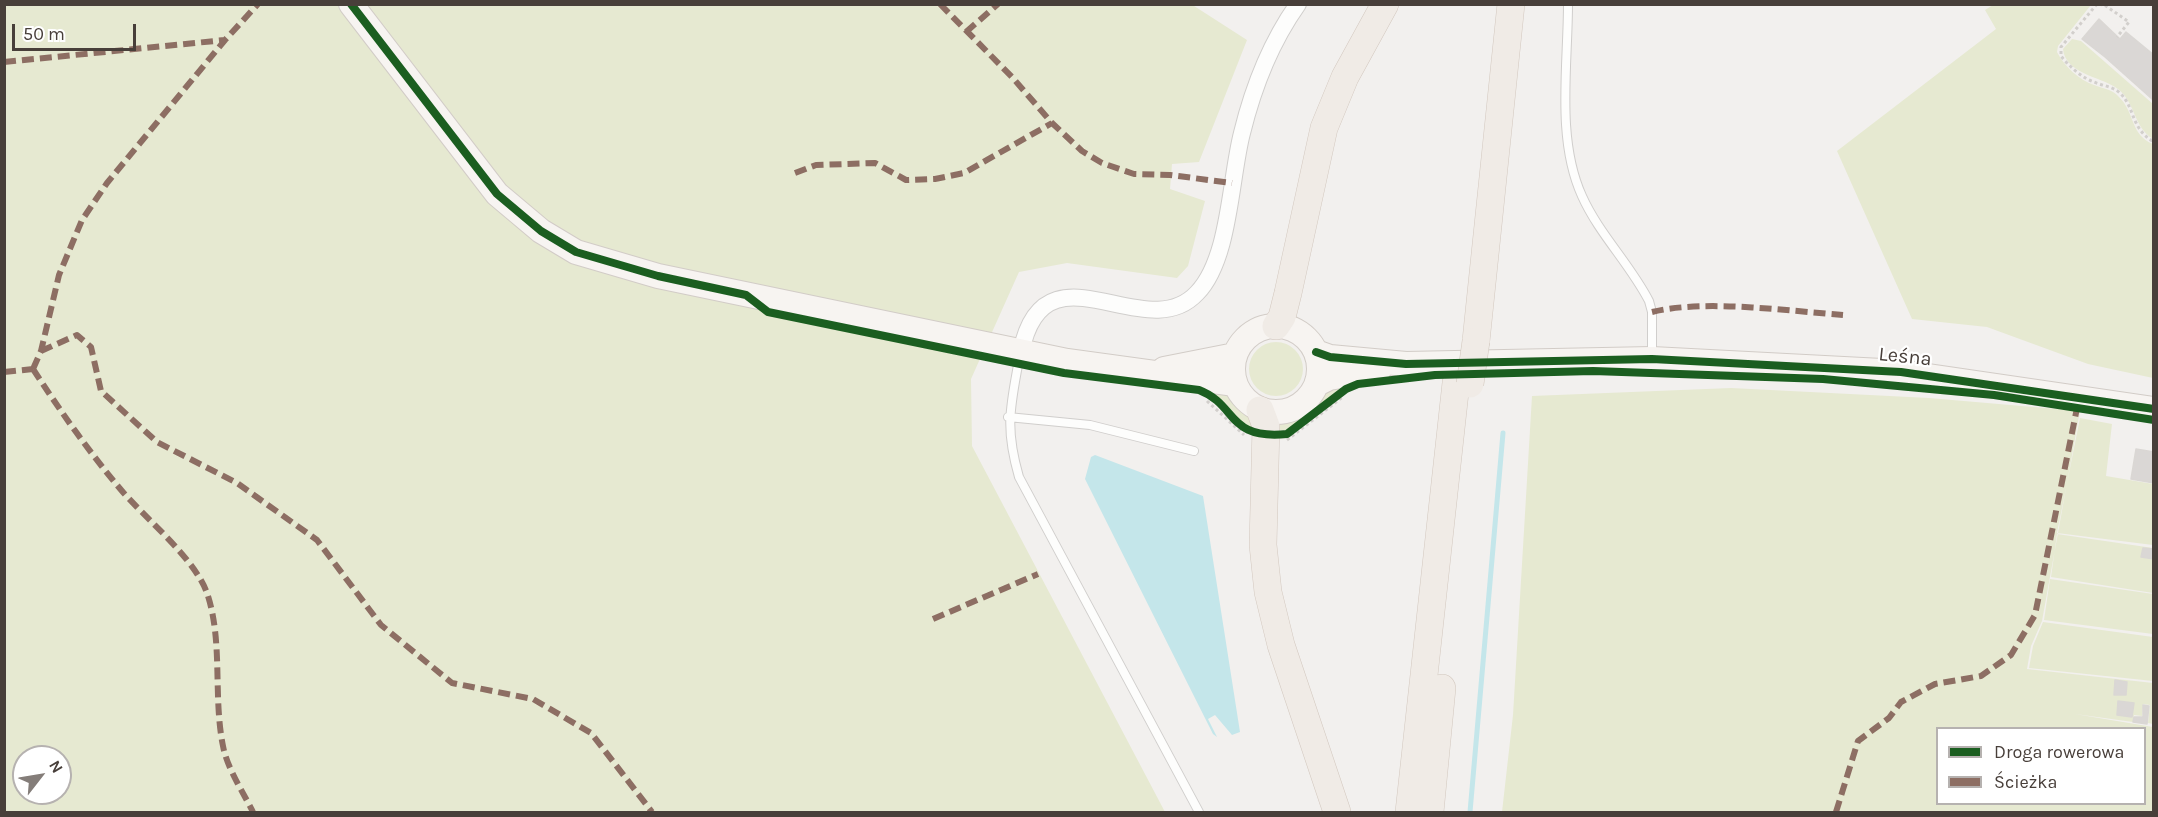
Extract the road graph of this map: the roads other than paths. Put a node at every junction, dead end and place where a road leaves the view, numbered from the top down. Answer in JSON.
{"nodes":[{"id":1,"x":351,"y":4,"type":"edge"},
{"id":2,"x":1298,"y":4,"type":"edge"},
{"id":3,"x":1385,"y":4,"type":"edge"},
{"id":4,"x":1494,"y":4,"type":"edge"},
{"id":5,"x":1510,"y":4,"type":"edge"},
{"id":6,"x":1568,"y":4,"type":"edge"},
{"id":7,"x":1276,"y":326,"type":"junction"},
{"id":8,"x":1468,"y":341,"type":"junction"},
{"id":9,"x":1021,"y":352,"type":"junction"},
{"id":10,"x":1316,"y":352,"type":"junction"},
{"id":11,"x":1235,"y":355,"type":"junction"},
{"id":12,"x":1652,"y":359,"type":"junction"},
{"id":13,"x":1406,"y":364,"type":"junction"},
{"id":14,"x":1149,"y":371,"type":"junction"},
{"id":15,"x":1463,"y":383,"type":"junction"},
{"id":16,"x":1235,"y":384,"type":"junction"},
{"id":17,"x":1317,"y":384,"type":"junction"},
{"id":18,"x":2154,"y":409,"type":"edge"},
{"id":19,"x":1008,"y":417,"type":"junction"},
{"id":20,"x":1263,"y":422,"type":"junction"},
{"id":21,"x":1194,"y":451,"type":"dead end"},
{"id":22,"x":1199,"y":813,"type":"edge"},
{"id":23,"x":1337,"y":813,"type":"edge"},
{"id":24,"x":1409,"y":813,"type":"edge"},
{"id":25,"x":1430,"y":813,"type":"edge"}],
"edges":[{"from":1,"to":9,"type":"street"},
{"from":2,"to":9,"type":"street"},
{"from":3,"to":7,"type":"main road"},
{"from":4,"to":8,"type":"main road"},
{"from":5,"to":8,"type":"main road"},
{"from":6,"to":12,"type":"lane"},
{"from":7,"to":10,"type":"street"},
{"from":7,"to":11,"type":"street"},
{"from":8,"to":15,"type":"main road","bridge":true},
{"from":9,"to":14,"type":"street"},
{"from":9,"to":19,"type":"lane"},
{"from":10,"to":13,"type":"street"},
{"from":10,"to":17,"type":"street"},
{"from":11,"to":14,"type":"street"},
{"from":11,"to":16,"type":"street"},
{"from":12,"to":13,"type":"street","name":"Leśna"},
{"from":12,"to":18,"type":"street","name":"Leśna"},
{"from":13,"to":17,"type":"street"},
{"from":14,"to":16,"type":"street"},
{"from":15,"to":24,"type":"main road"},
{"from":15,"to":25,"type":"main road"},
{"from":16,"to":20,"type":"street"},
{"from":17,"to":20,"type":"street"},
{"from":19,"to":21,"type":"lane"},
{"from":19,"to":22,"type":"lane"},
{"from":20,"to":23,"type":"main road"}]}
